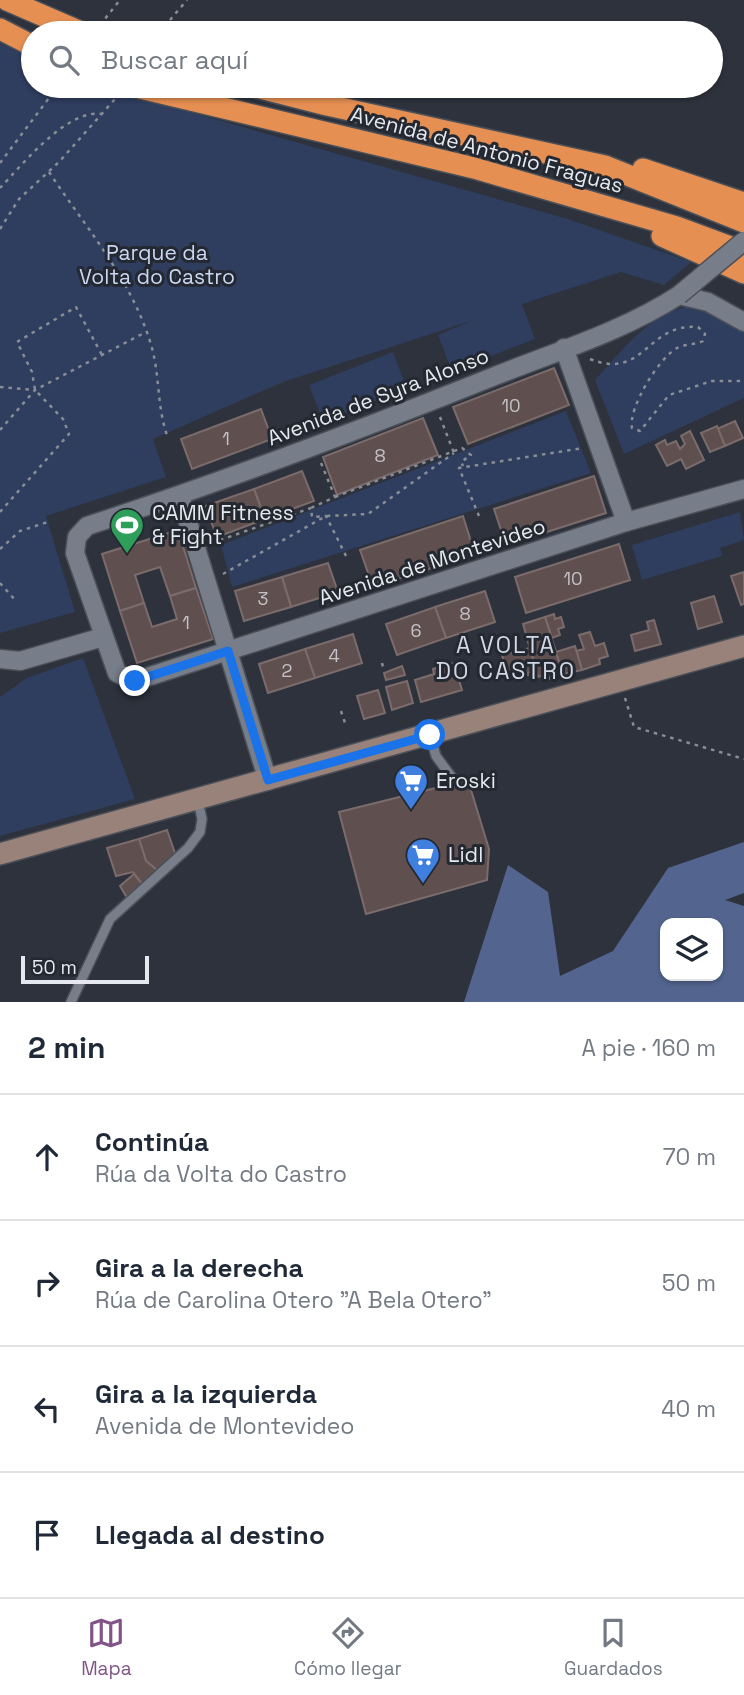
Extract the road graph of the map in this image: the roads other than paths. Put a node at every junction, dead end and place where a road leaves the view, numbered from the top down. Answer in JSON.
{"nodes":[{"id":1,"x":7,"y":0,"type":"edge"},
{"id":2,"x":68,"y":21,"type":"edge"},
{"id":3,"x":0,"y":29,"type":"edge"},
{"id":4,"x":21,"y":40,"type":"edge"},
{"id":5,"x":151,"y":98,"type":"edge"},
{"id":6,"x":300,"y":98,"type":"edge"},
{"id":7,"x":605,"y":166,"type":"junction"},
{"id":8,"x":570,"y":197,"type":"junction"},
{"id":9,"x":744,"y":203,"type":"edge"},
{"id":10,"x":744,"y":222,"type":"edge"},
{"id":11,"x":744,"y":241,"type":"edge"},
{"id":12,"x":744,"y":252,"type":"edge"},
{"id":13,"x":744,"y":273,"type":"edge"},
{"id":14,"x":679,"y":295,"type":"junction"},
{"id":15,"x":744,"y":322,"type":"edge"},
{"id":16,"x":564,"y":348,"type":"junction"},
{"id":17,"x":744,"y":489,"type":"edge"},
{"id":18,"x":180,"y":496,"type":"junction"},
{"id":19,"x":626,"y":522,"type":"junction"},
{"id":20,"x":103,"y":637,"type":"junction"},
{"id":21,"x":744,"y":646,"type":"edge"},
{"id":22,"x":228,"y":651,"type":"junction"},
{"id":23,"x":0,"y":659,"type":"edge"},
{"id":24,"x":20,"y":661,"type":"junction"},
{"id":25,"x":0,"y":676,"type":"edge"},
{"id":26,"x":430,"y":735,"type":"junction"},
{"id":27,"x":268,"y":780,"type":"junction"},
{"id":28,"x":456,"y":783,"type":"dead end"},
{"id":29,"x":198,"y":801,"type":"junction"},
{"id":30,"x":0,"y":854,"type":"edge"},
{"id":31,"x":71,"y":1002,"type":"edge"}],
"edges":[{"from":1,"to":2,"type":"highway"},
{"from":3,"to":4,"type":"highway"},
{"from":5,"to":8,"type":"highway","name":"Avenida de Antonio Fraguas"},
{"from":6,"to":7,"type":"highway","name":"Avenida de Antonio Fraguas"},
{"from":7,"to":9,"type":"highway"},
{"from":7,"to":10,"type":"highway","name":"Avenida de Antonio Fraguas"},
{"from":8,"to":12,"type":"highway","name":"Avenida de Antonio Fraguas"},
{"from":8,"to":13,"type":"highway"},
{"from":11,"to":14,"type":"street","name":"Avenida de Syra Alonso","bridge":true},
{"from":14,"to":15,"type":"street"},
{"from":14,"to":16,"type":"street","name":"Avenida de Syra Alonso"},
{"from":16,"to":18,"type":"street","name":"Avenida de Syra Alonso"},
{"from":16,"to":19,"type":"street"},
{"from":17,"to":19,"type":"street","name":"Avenida de Montevideo"},
{"from":18,"to":20,"type":"street","name":"Avenida de Syra Alonso"},
{"from":18,"to":22,"type":"street"},
{"from":19,"to":22,"type":"street","name":"Avenida de Montevideo"},
{"from":20,"to":22,"type":"street","name":"Avenida de Montevideo"},
{"from":20,"to":24,"type":"street"},
{"from":21,"to":26,"type":"street"},
{"from":22,"to":27,"type":"street"},
{"from":23,"to":24,"type":"street"},
{"from":24,"to":25,"type":"street"},
{"from":26,"to":27,"type":"street"},
{"from":26,"to":28,"type":"lane"},
{"from":27,"to":29,"type":"street"},
{"from":29,"to":30,"type":"street"},
{"from":29,"to":31,"type":"lane"}]}
